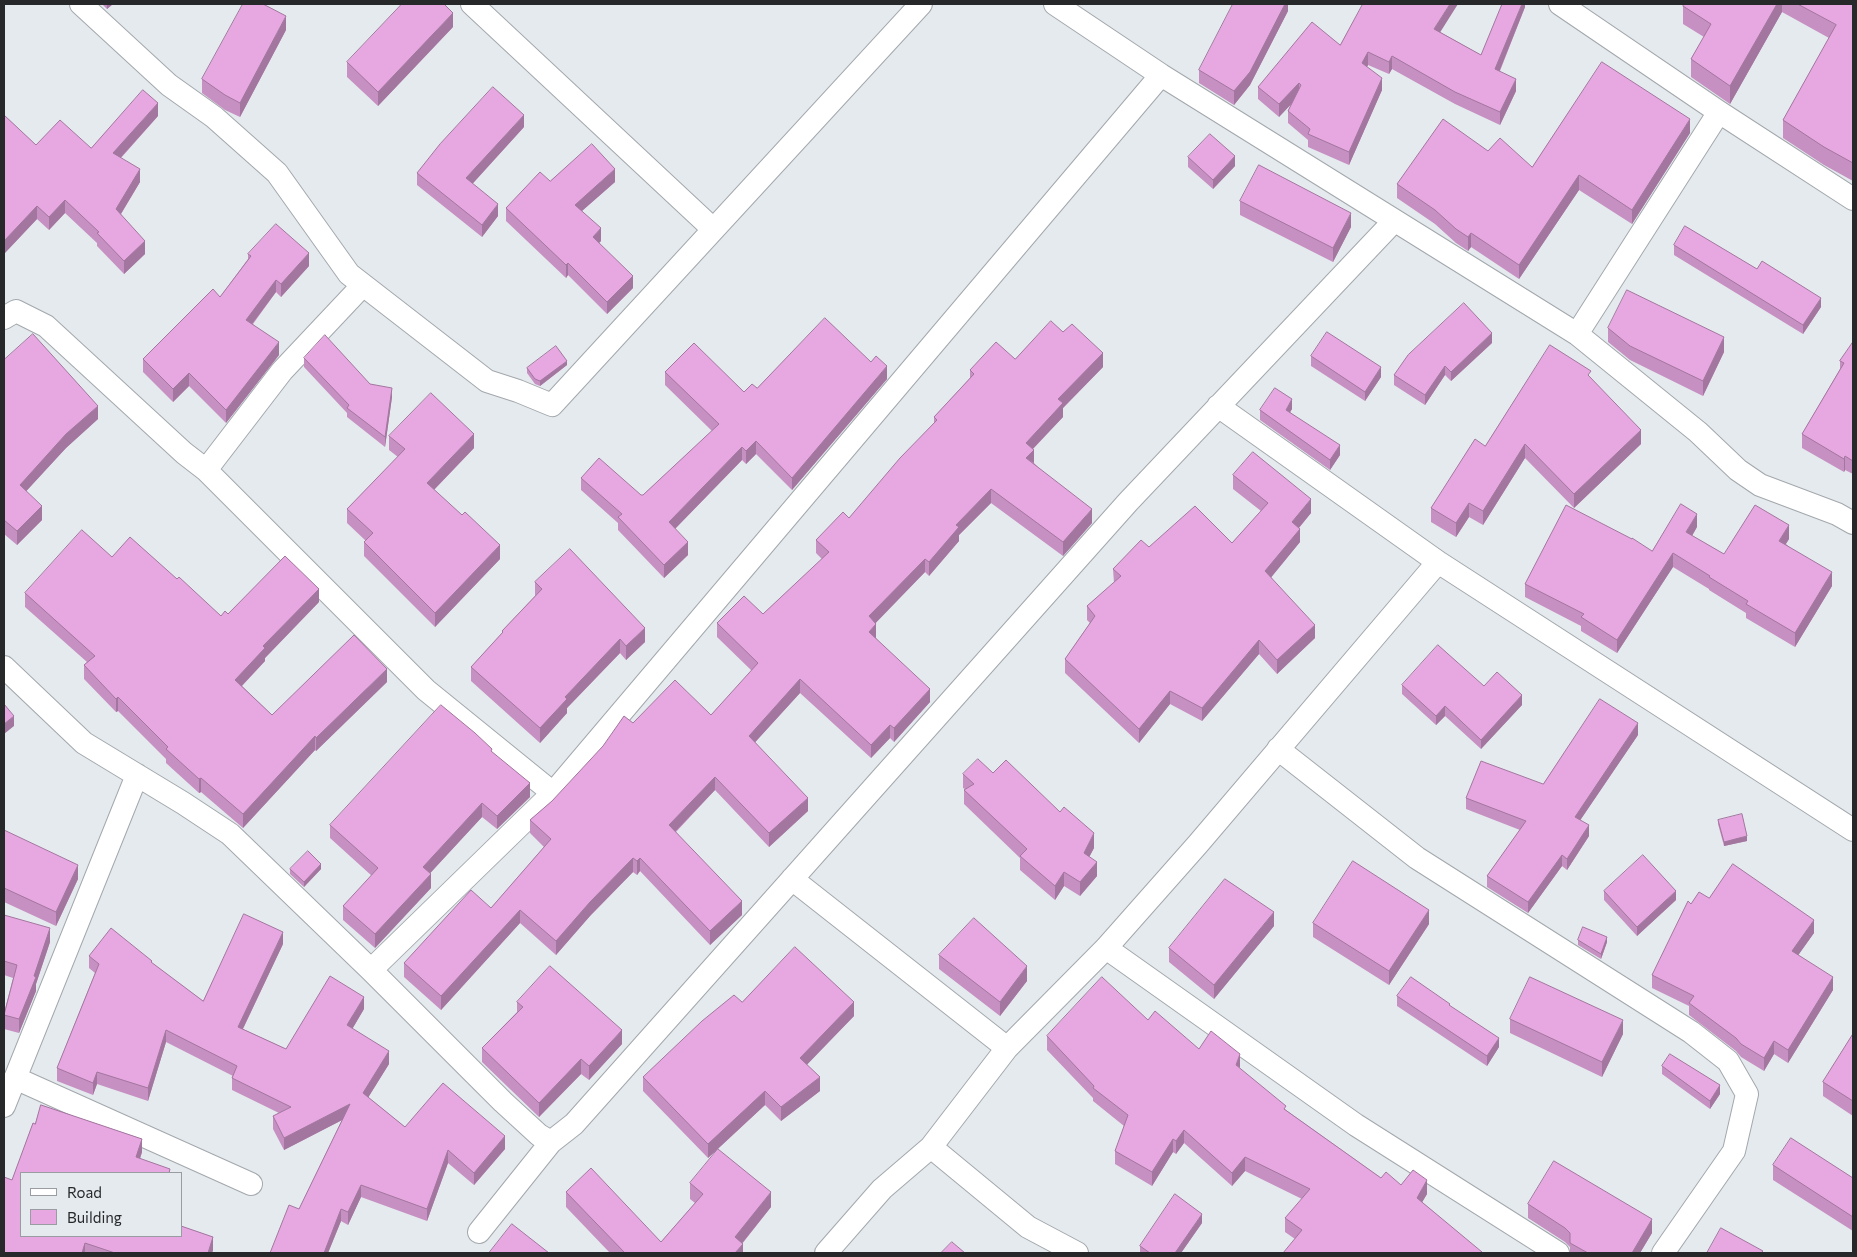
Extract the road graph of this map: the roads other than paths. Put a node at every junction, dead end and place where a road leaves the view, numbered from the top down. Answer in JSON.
{"nodes":[{"id":1,"x":81,"y":4,"type":"edge"},
{"id":2,"x":472,"y":4,"type":"edge"},
{"id":3,"x":921,"y":4,"type":"edge"},
{"id":4,"x":1055,"y":4,"type":"edge"},
{"id":5,"x":1560,"y":4,"type":"edge"},
{"id":6,"x":1161,"y":75,"type":"junction"},
{"id":7,"x":1719,"y":112,"type":"junction"},
{"id":8,"x":1853,"y":199,"type":"edge"},
{"id":9,"x":1394,"y":220,"type":"junction"},
{"id":10,"x":714,"y":229,"type":"junction"},
{"id":11,"x":363,"y":285,"type":"junction"},
{"id":12,"x":4,"y":318,"type":"edge"},
{"id":13,"x":1577,"y":334,"type":"junction"},
{"id":14,"x":1218,"y":406,"type":"junction"},
{"id":15,"x":206,"y":470,"type":"junction"},
{"id":16,"x":1853,"y":523,"type":"edge"},
{"id":17,"x":1438,"y":562,"type":"junction"},
{"id":18,"x":4,"y":668,"type":"edge"},
{"id":19,"x":1278,"y":750,"type":"junction"},
{"id":20,"x":136,"y":775,"type":"junction"},
{"id":21,"x":553,"y":793,"type":"junction"},
{"id":22,"x":1853,"y":830,"type":"edge"},
{"id":23,"x":792,"y":879,"type":"junction"},
{"id":24,"x":1106,"y":948,"type":"junction"},
{"id":25,"x":371,"y":970,"type":"junction"},
{"id":26,"x":1007,"y":1048,"type":"junction"},
{"id":27,"x":15,"y":1078,"type":"junction"},
{"id":28,"x":4,"y":1106,"type":"edge"},
{"id":29,"x":551,"y":1142,"type":"junction"},
{"id":30,"x":931,"y":1147,"type":"junction"},
{"id":31,"x":251,"y":1184,"type":"dead end"},
{"id":32,"x":478,"y":1232,"type":"dead end"},
{"id":33,"x":826,"y":1253,"type":"edge"},
{"id":34,"x":1077,"y":1253,"type":"edge"},
{"id":35,"x":1558,"y":1253,"type":"edge"},
{"id":36,"x":1663,"y":1253,"type":"edge"}],
"edges":[{"from":1,"to":11,"type":"street"},
{"from":2,"to":10,"type":"street"},
{"from":3,"to":10,"type":"street"},
{"from":4,"to":6,"type":"street"},
{"from":5,"to":7,"type":"street"},
{"from":6,"to":9,"type":"street"},
{"from":6,"to":21,"type":"street"},
{"from":7,"to":8,"type":"street"},
{"from":7,"to":13,"type":"street"},
{"from":9,"to":13,"type":"street"},
{"from":9,"to":14,"type":"street"},
{"from":10,"to":11,"type":"street"},
{"from":11,"to":15,"type":"street"},
{"from":12,"to":15,"type":"street"},
{"from":13,"to":16,"type":"street"},
{"from":14,"to":17,"type":"street"},
{"from":14,"to":23,"type":"street"},
{"from":15,"to":21,"type":"street"},
{"from":17,"to":19,"type":"street"},
{"from":17,"to":22,"type":"street"},
{"from":18,"to":20,"type":"street"},
{"from":19,"to":24,"type":"street"},
{"from":19,"to":36,"type":"street"},
{"from":20,"to":25,"type":"street"},
{"from":20,"to":27,"type":"street"},
{"from":21,"to":25,"type":"street"},
{"from":23,"to":26,"type":"street"},
{"from":23,"to":29,"type":"street"},
{"from":24,"to":26,"type":"street"},
{"from":24,"to":35,"type":"street"},
{"from":25,"to":29,"type":"street"},
{"from":26,"to":30,"type":"street"},
{"from":27,"to":28,"type":"street"},
{"from":27,"to":31,"type":"street"},
{"from":29,"to":32,"type":"street"},
{"from":30,"to":33,"type":"street"},
{"from":30,"to":34,"type":"street"}]}
